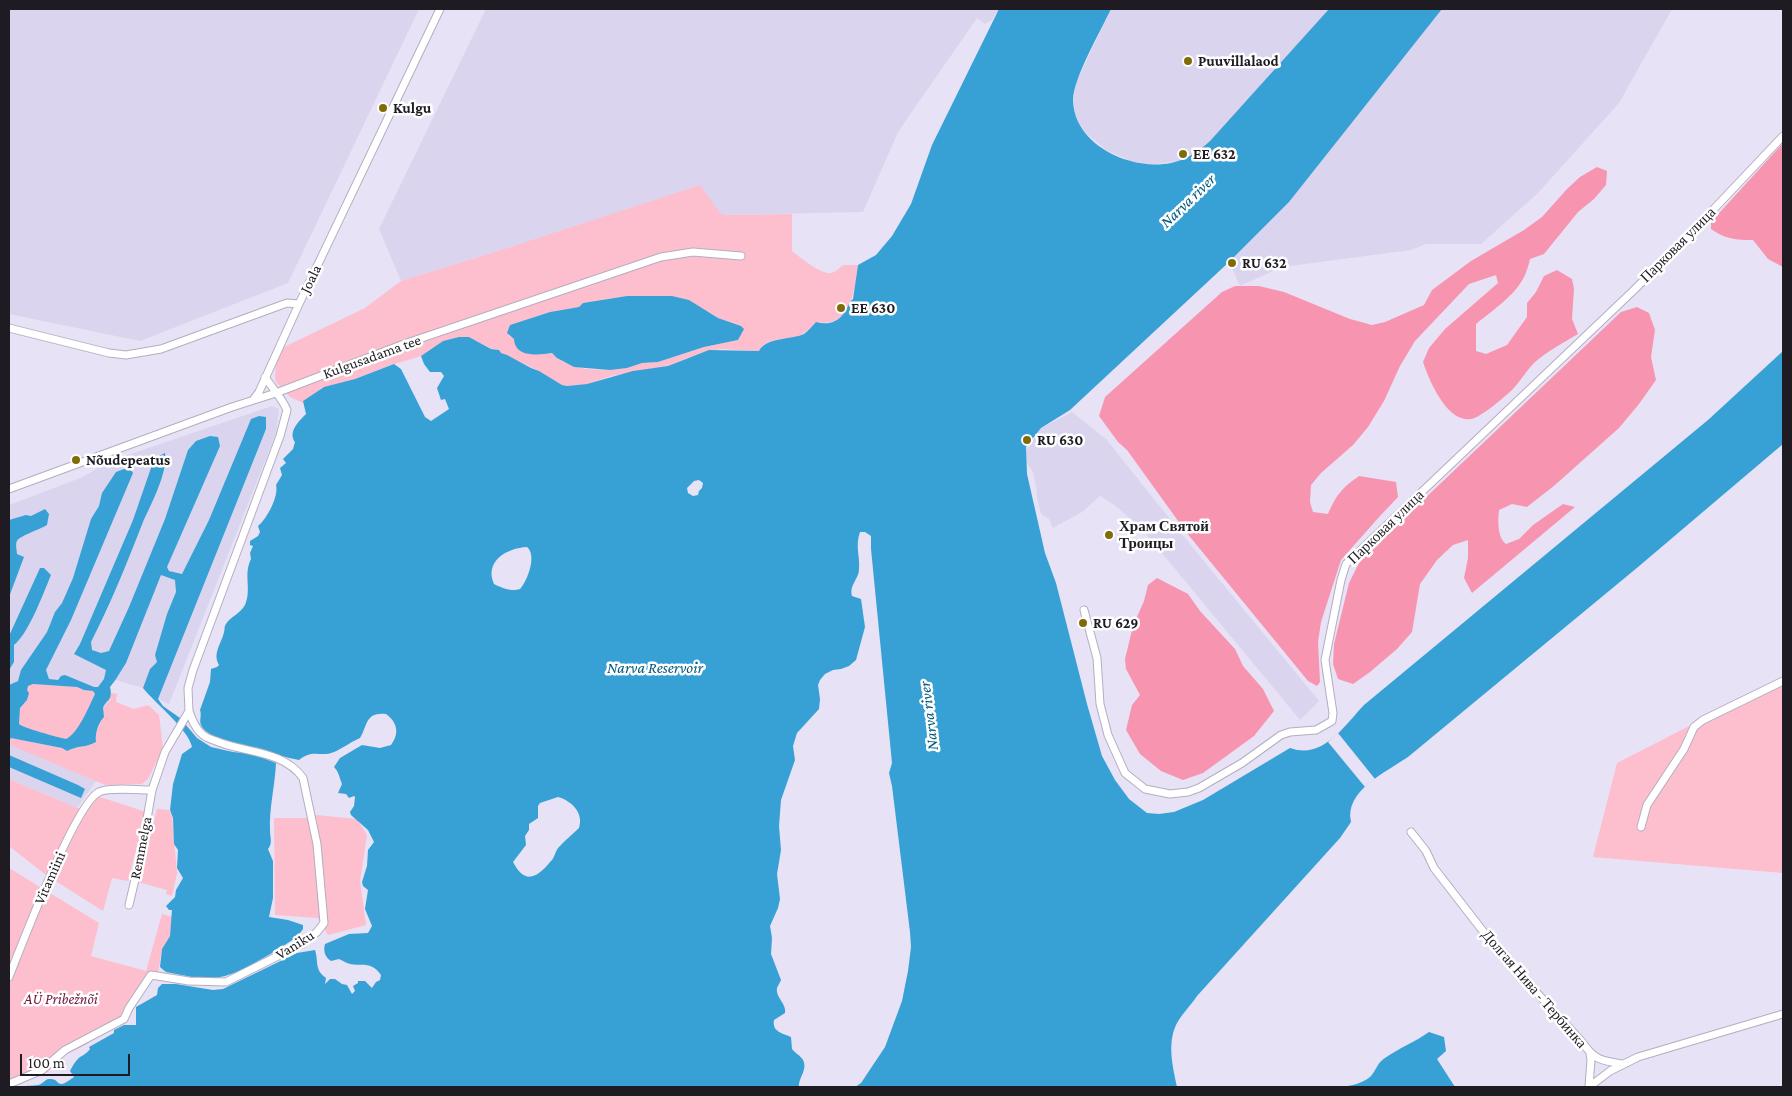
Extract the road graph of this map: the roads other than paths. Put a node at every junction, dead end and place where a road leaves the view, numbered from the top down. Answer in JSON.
{"nodes":[{"id":1,"x":440,"y":9,"type":"edge"},
{"id":2,"x":1783,"y":136,"type":"edge"},
{"id":3,"x":742,"y":256,"type":"dead end"},
{"id":4,"x":299,"y":304,"type":"junction"},
{"id":5,"x":9,"y":328,"type":"edge"},
{"id":6,"x":266,"y":377,"type":"junction"},
{"id":7,"x":276,"y":393,"type":"junction"},
{"id":8,"x":253,"y":400,"type":"junction"},
{"id":9,"x":9,"y":489,"type":"edge"},
{"id":10,"x":1084,"y":610,"type":"dead end"},
{"id":11,"x":1783,"y":680,"type":"edge"},
{"id":12,"x":187,"y":715,"type":"junction"},
{"id":13,"x":152,"y":790,"type":"junction"},
{"id":14,"x":1641,"y":827,"type":"dead end"},
{"id":15,"x":1411,"y":832,"type":"dead end"},
{"id":16,"x":129,"y":905,"type":"dead end"},
{"id":17,"x":9,"y":977,"type":"edge"},
{"id":18,"x":1783,"y":1014,"type":"edge"},
{"id":19,"x":1590,"y":1054,"type":"junction"},
{"id":20,"x":1623,"y":1064,"type":"junction"},
{"id":21,"x":9,"y":1084,"type":"edge"},
{"id":22,"x":1589,"y":1087,"type":"edge"}],
"edges":[{"from":1,"to":4,"type":"street","name":"Joala"},
{"from":2,"to":10,"type":"street","name":"Парковая улица"},
{"from":3,"to":7,"type":"street","name":"Kulgusadama tee"},
{"from":4,"to":5,"type":"street","name":"Joala"},
{"from":4,"to":6,"type":"street"},
{"from":6,"to":7,"type":"street"},
{"from":6,"to":8,"type":"street"},
{"from":7,"to":8,"type":"street","name":"Kulgusadama tee"},
{"from":7,"to":12,"type":"street"},
{"from":8,"to":9,"type":"street","name":"Kulgusadama tee"},
{"from":11,"to":14,"type":"street"},
{"from":12,"to":13,"type":"street","name":"Remmelga"},
{"from":12,"to":21,"type":"street","name":"Vaniku"},
{"from":13,"to":16,"type":"street","name":"Remmelga"},
{"from":13,"to":17,"type":"street","name":"Vitamiini"},
{"from":15,"to":19,"type":"street","name":"Долгая Нива - Тербинка"},
{"from":18,"to":20,"type":"street"},
{"from":19,"to":20,"type":"street","name":"Долгая Нива - Тербинка"},
{"from":19,"to":22,"type":"street"},
{"from":20,"to":22,"type":"street"}]}
